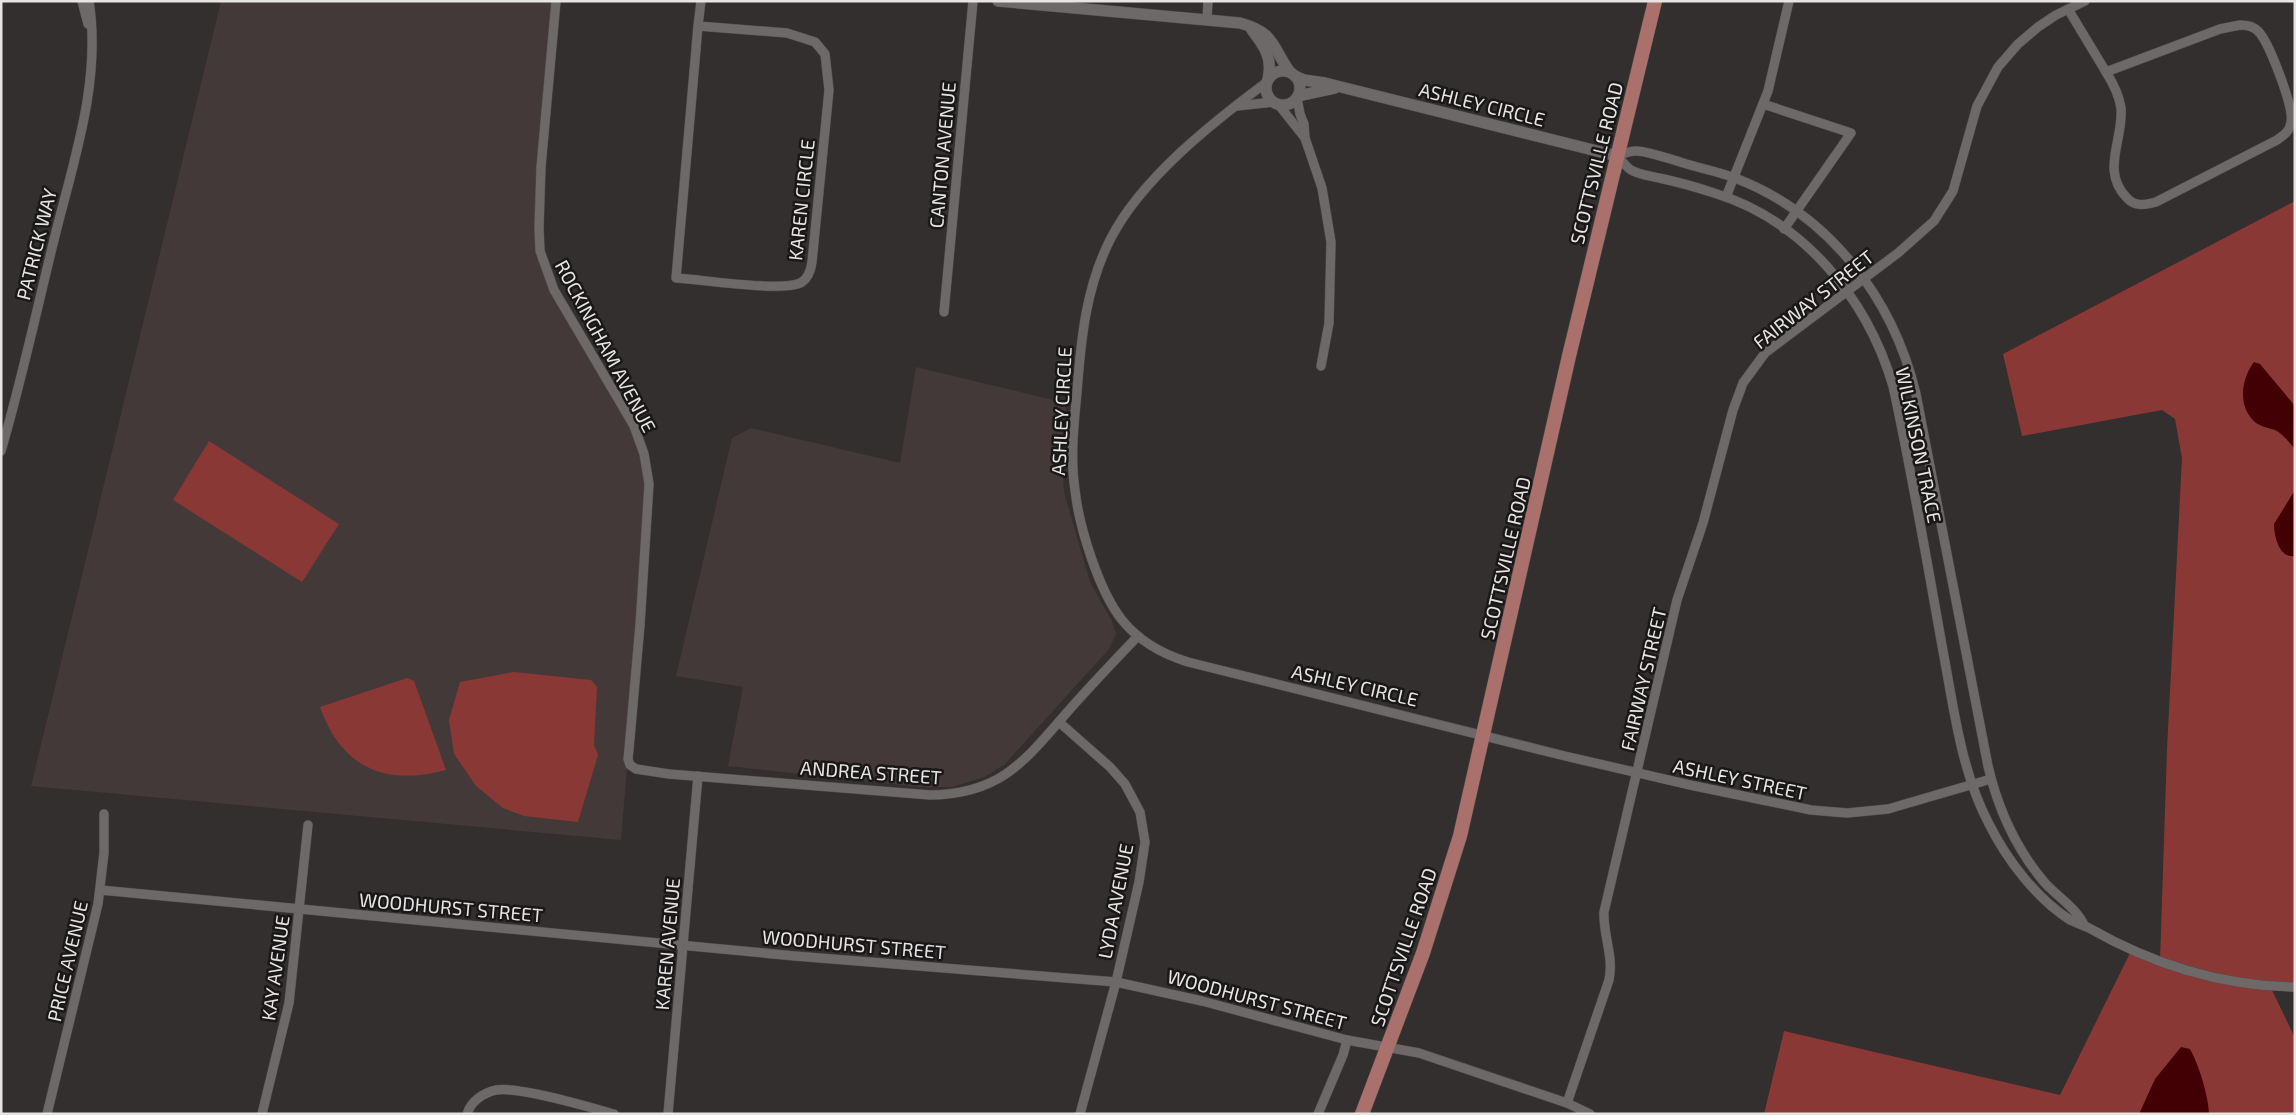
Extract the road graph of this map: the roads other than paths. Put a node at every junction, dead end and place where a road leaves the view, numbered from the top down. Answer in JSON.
{"nodes":[{"id":1,"x":82,"y":1,"type":"edge"},
{"id":2,"x":89,"y":1,"type":"edge"},
{"id":3,"x":556,"y":1,"type":"edge"},
{"id":4,"x":701,"y":1,"type":"edge"},
{"id":5,"x":973,"y":1,"type":"edge"},
{"id":6,"x":998,"y":1,"type":"edge"},
{"id":7,"x":1208,"y":1,"type":"edge"},
{"id":8,"x":1655,"y":1,"type":"edge"},
{"id":9,"x":1789,"y":1,"type":"edge"},
{"id":10,"x":2085,"y":1,"type":"edge"},
{"id":11,"x":2068,"y":9,"type":"junction"},
{"id":12,"x":1207,"y":19,"type":"junction"},
{"id":13,"x":698,"y":26,"type":"junction"},
{"id":14,"x":1250,"y":26,"type":"junction"},
{"id":15,"x":92,"y":44,"type":"junction"},
{"id":16,"x":2106,"y":72,"type":"junction"},
{"id":17,"x":1293,"y":74,"type":"junction"},
{"id":18,"x":1268,"y":80,"type":"junction"},
{"id":19,"x":1339,"y":87,"type":"junction"},
{"id":20,"x":1298,"y":97,"type":"junction"},
{"id":21,"x":1275,"y":103,"type":"junction"},
{"id":22,"x":1763,"y":104,"type":"junction"},
{"id":23,"x":1237,"y":106,"type":"junction"},
{"id":24,"x":1305,"y":138,"type":"junction"},
{"id":25,"x":1617,"y":156,"type":"junction"},
{"id":26,"x":1734,"y":177,"type":"junction"},
{"id":27,"x":1726,"y":196,"type":"junction"},
{"id":28,"x":1796,"y":211,"type":"junction"},
{"id":29,"x":1784,"y":228,"type":"junction"},
{"id":30,"x":1865,"y":278,"type":"junction"},
{"id":31,"x":1848,"y":292,"type":"junction"},
{"id":32,"x":944,"y":312,"type":"dead end"},
{"id":33,"x":1321,"y":366,"type":"dead end"},
{"id":34,"x":1,"y":451,"type":"edge"},
{"id":35,"x":1138,"y":636,"type":"junction"},
{"id":36,"x":1059,"y":722,"type":"junction"},
{"id":37,"x":1484,"y":735,"type":"junction"},
{"id":38,"x":630,"y":765,"type":"joint"},
{"id":39,"x":1638,"y":773,"type":"junction"},
{"id":40,"x":698,"y":776,"type":"junction"},
{"id":41,"x":1991,"y":779,"type":"junction"},
{"id":42,"x":1972,"y":785,"type":"junction"},
{"id":43,"x":104,"y":814,"type":"dead end"},
{"id":44,"x":308,"y":825,"type":"dead end"},
{"id":45,"x":100,"y":890,"type":"junction"},
{"id":46,"x":300,"y":910,"type":"junction"},
{"id":47,"x":2084,"y":926,"type":"junction"},
{"id":48,"x":684,"y":945,"type":"junction"},
{"id":49,"x":1116,"y":982,"type":"junction"},
{"id":50,"x":2295,"y":988,"type":"edge"},
{"id":51,"x":1347,"y":1040,"type":"junction"},
{"id":52,"x":1388,"y":1046,"type":"junction"},
{"id":53,"x":1567,"y":1103,"type":"junction"},
{"id":54,"x":47,"y":1114,"type":"edge"},
{"id":55,"x":262,"y":1114,"type":"edge"},
{"id":56,"x":468,"y":1114,"type":"edge"},
{"id":57,"x":614,"y":1114,"type":"edge"},
{"id":58,"x":668,"y":1114,"type":"edge"},
{"id":59,"x":1080,"y":1114,"type":"edge"},
{"id":60,"x":1318,"y":1114,"type":"edge"},
{"id":61,"x":1362,"y":1114,"type":"edge"},
{"id":62,"x":1590,"y":1114,"type":"edge"}],
"edges":[{"from":1,"to":15,"type":"street","name":"PATRICK WAY"},
{"from":2,"to":15,"type":"street","name":"PATRICK WAY"},
{"from":3,"to":38,"type":"street","name":"ROCKINGHAM AVENUE"},
{"from":4,"to":13,"type":"street","name":"KAREN CIRCLE"},
{"from":5,"to":32,"type":"street","name":"CANTON AVENUE"},
{"from":6,"to":12,"type":"street"},
{"from":7,"to":12,"type":"street"},
{"from":8,"to":25,"type":"main road","name":"SCOTTSVILLE ROAD"},
{"from":9,"to":22,"type":"street"},
{"from":10,"to":11,"type":"street","name":"FAIRWAY STREET"},
{"from":11,"to":16,"type":"street"},
{"from":11,"to":30,"type":"street","name":"FAIRWAY STREET"},
{"from":12,"to":14,"type":"street"},
{"from":13,"to":13,"type":"street","name":"KAREN CIRCLE"},
{"from":14,"to":17,"type":"street"},
{"from":14,"to":18,"type":"street"},
{"from":15,"to":34,"type":"street","name":"PATRICK WAY"},
{"from":16,"to":16,"type":"street"},
{"from":17,"to":18,"type":"street"},
{"from":17,"to":19,"type":"street","name":"ASHLEY CIRCLE"},
{"from":17,"to":20,"type":"street"},
{"from":18,"to":21,"type":"street"},
{"from":18,"to":23,"type":"street","name":"ASHLEY CIRCLE"},
{"from":19,"to":20,"type":"street","name":"ASHLEY CIRCLE"},
{"from":19,"to":25,"type":"street","name":"ASHLEY CIRCLE"},
{"from":20,"to":21,"type":"street"},
{"from":20,"to":24,"type":"street"},
{"from":21,"to":23,"type":"street"},
{"from":21,"to":24,"type":"street"},
{"from":22,"to":26,"type":"street"},
{"from":22,"to":28,"type":"street"},
{"from":23,"to":35,"type":"street","name":"ASHLEY CIRCLE"},
{"from":24,"to":33,"type":"street"},
{"from":25,"to":26,"type":"street","name":"WILKINSON TRACE"},
{"from":25,"to":27,"type":"street","name":"WILKINSON TRACE"},
{"from":25,"to":37,"type":"main road","name":"SCOTTSVILLE ROAD"},
{"from":26,"to":27,"type":"street"},
{"from":26,"to":28,"type":"street","name":"WILKINSON TRACE"},
{"from":27,"to":29,"type":"street","name":"WILKINSON TRACE"},
{"from":28,"to":29,"type":"street"},
{"from":28,"to":30,"type":"street","name":"WILKINSON TRACE"},
{"from":29,"to":31,"type":"street","name":"WILKINSON TRACE"},
{"from":30,"to":31,"type":"street","name":"FAIRWAY STREET"},
{"from":30,"to":41,"type":"street","name":"WILKINSON TRACE"},
{"from":31,"to":39,"type":"street","name":"FAIRWAY STREET"},
{"from":31,"to":42,"type":"street","name":"WILKINSON TRACE"},
{"from":35,"to":36,"type":"street","name":"ANDREA STREET"},
{"from":35,"to":37,"type":"street","name":"ASHLEY CIRCLE"},
{"from":36,"to":40,"type":"street","name":"ANDREA STREET"},
{"from":36,"to":49,"type":"street","name":"LYDA AVENUE"},
{"from":37,"to":39,"type":"street","name":"ASHLEY STREET"},
{"from":37,"to":52,"type":"main road","name":"SCOTTSVILLE ROAD"},
{"from":38,"to":40,"type":"street","name":"ANDREA STREET"},
{"from":39,"to":42,"type":"street","name":"ASHLEY STREET"},
{"from":39,"to":53,"type":"street","name":"FAIRWAY STREET"},
{"from":40,"to":48,"type":"street","name":"KAREN AVENUE"},
{"from":41,"to":42,"type":"street","name":"ASHLEY STREET"},
{"from":41,"to":47,"type":"street","name":"WILKINSON TRACE"},
{"from":42,"to":47,"type":"street","name":"WILKINSON TRACE"},
{"from":43,"to":45,"type":"street","name":"PRICE AVENUE"},
{"from":44,"to":46,"type":"street","name":"KAY AVENUE"},
{"from":45,"to":46,"type":"street","name":"WOODHURST STREET"},
{"from":45,"to":54,"type":"street","name":"PRICE AVENUE"},
{"from":46,"to":48,"type":"street","name":"WOODHURST STREET"},
{"from":46,"to":55,"type":"street","name":"KAY AVENUE"},
{"from":47,"to":50,"type":"street","name":"WILKINSON TRACE"},
{"from":48,"to":49,"type":"street","name":"WOODHURST STREET"},
{"from":48,"to":58,"type":"street","name":"KAREN AVENUE"},
{"from":49,"to":51,"type":"street","name":"WOODHURST STREET"},
{"from":49,"to":59,"type":"street","name":"LYDA AVENUE"},
{"from":51,"to":52,"type":"street","name":"WOODHURST STREET"},
{"from":51,"to":60,"type":"street"},
{"from":52,"to":53,"type":"street","name":"WOODHURST STREET"},
{"from":52,"to":61,"type":"main road","name":"SCOTTSVILLE ROAD"},
{"from":53,"to":62,"type":"street","name":"WOODHURST STREET"},
{"from":56,"to":57,"type":"street"}]}
